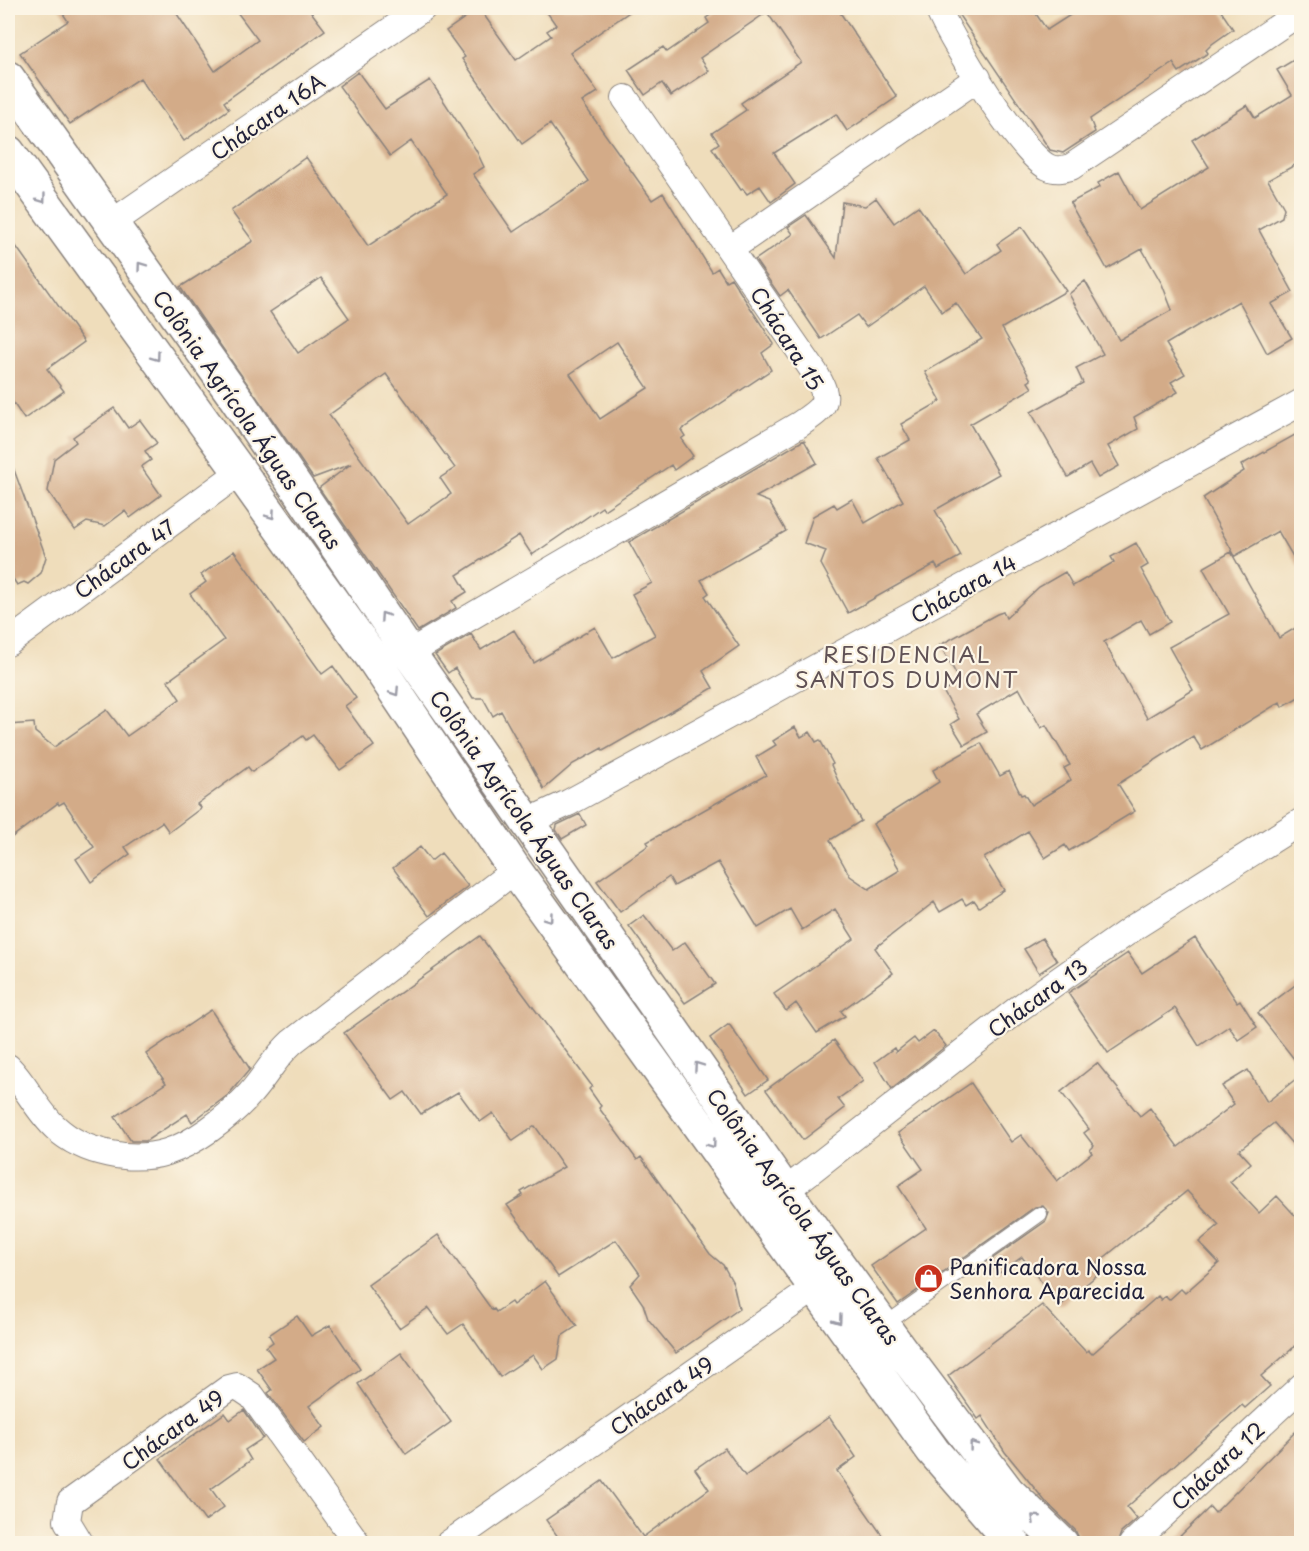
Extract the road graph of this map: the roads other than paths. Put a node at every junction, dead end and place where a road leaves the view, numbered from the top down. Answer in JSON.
{"nodes":[{"id":1,"x":423,"y":8,"type":"edge"},
{"id":2,"x":938,"y":8,"type":"edge"},
{"id":3,"x":1302,"y":11,"type":"edge"},
{"id":4,"x":8,"y":78,"type":"edge"},
{"id":5,"x":978,"y":78,"type":"junction"},
{"id":6,"x":625,"y":98,"type":"dead end"},
{"id":7,"x":8,"y":152,"type":"edge"},
{"id":8,"x":111,"y":224,"type":"junction"},
{"id":9,"x":730,"y":249,"type":"junction"},
{"id":10,"x":1302,"y":402,"type":"edge"},
{"id":11,"x":240,"y":472,"type":"junction"},
{"id":12,"x":8,"y":643,"type":"edge"},
{"id":13,"x":409,"y":653,"type":"junction"},
{"id":14,"x":490,"y":767,"type":"junction"},
{"id":15,"x":460,"y":791,"type":"junction"},
{"id":16,"x":1302,"y":821,"type":"edge"},
{"id":17,"x":527,"y":822,"type":"junction"},
{"id":18,"x":491,"y":836,"type":"junction"},
{"id":19,"x":515,"y":870,"type":"junction"},
{"id":20,"x":8,"y":1067,"type":"edge"},
{"id":21,"x":785,"y":1191,"type":"junction"},
{"id":22,"x":1040,"y":1214,"type":"dead end"},
{"id":23,"x":815,"y":1288,"type":"junction"},
{"id":24,"x":883,"y":1326,"type":"junction"},
{"id":25,"x":1302,"y":1386,"type":"edge"},
{"id":26,"x":81,"y":1544,"type":"edge"},
{"id":27,"x":358,"y":1544,"type":"edge"},
{"id":28,"x":448,"y":1544,"type":"edge"},
{"id":29,"x":1014,"y":1544,"type":"edge"},
{"id":30,"x":1062,"y":1544,"type":"edge"},
{"id":31,"x":1132,"y":1544,"type":"edge"}],
"edges":[{"from":1,"to":8,"type":"street","name":"Chácara 16A"},
{"from":2,"to":5,"type":"street"},
{"from":3,"to":5,"type":"street"},
{"from":4,"to":8,"type":"main road","name":"Colônia Agrícola Águas Claras"},
{"from":5,"to":9,"type":"street"},
{"from":6,"to":9,"type":"street"},
{"from":7,"to":11,"type":"main road","name":"Colônia Agrícola Águas Claras","one_way":true},
{"from":13,"to":8,"type":"main road","name":"Colônia Agrícola Águas Claras","one_way":true},
{"from":9,"to":13,"type":"street","name":"Chácara 15"},
{"from":10,"to":17,"type":"street","name":"Chácara 14"},
{"from":11,"to":12,"type":"street","name":"Chácara 47"},
{"from":11,"to":15,"type":"main road","name":"Colônia Agrícola Águas Claras","one_way":true},
{"from":13,"to":14,"type":"main road","name":"Colônia Agrícola Águas Claras"},
{"from":14,"to":15,"type":"main road"},
{"from":14,"to":17,"type":"main road","name":"Colônia Agrícola Águas Claras"},
{"from":15,"to":18,"type":"main road","name":"Colônia Agrícola Águas Claras"},
{"from":16,"to":21,"type":"street","name":"Chácara 13"},
{"from":17,"to":18,"type":"main road"},
{"from":21,"to":17,"type":"main road","name":"Colônia Agrícola Águas Claras","one_way":true},
{"from":18,"to":19,"type":"main road","name":"Colônia Agrícola Águas Claras"},
{"from":19,"to":20,"type":"street"},
{"from":19,"to":23,"type":"main road","name":"Colônia Agrícola Águas Claras","one_way":true},
{"from":21,"to":24,"type":"main road","name":"Colônia Agrícola Águas Claras"},
{"from":22,"to":24,"type":"lane"},
{"from":23,"to":28,"type":"street","name":"Chácara 49"},
{"from":23,"to":29,"type":"main road","name":"Colônia Agrícola Águas Claras","one_way":true},
{"from":30,"to":24,"type":"main road","name":"Colônia Agrícola Águas Claras","one_way":true},
{"from":25,"to":31,"type":"street","name":"Chácara 12"},
{"from":26,"to":27,"type":"street","name":"Chácara 49"}]}
